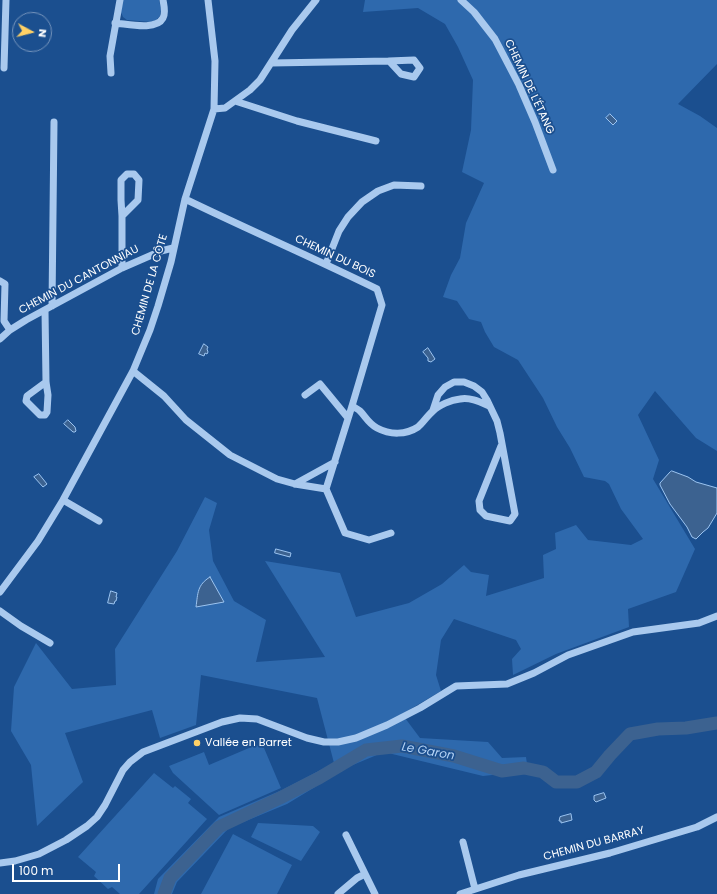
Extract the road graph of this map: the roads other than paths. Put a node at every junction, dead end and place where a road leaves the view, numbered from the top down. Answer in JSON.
{"nodes":[{"id":1,"x":6,"y":0,"type":"edge"},
{"id":2,"x":120,"y":0,"type":"edge"},
{"id":3,"x":163,"y":0,"type":"edge"},
{"id":4,"x":208,"y":0,"type":"edge"},
{"id":5,"x":316,"y":0,"type":"edge"},
{"id":6,"x":461,"y":0,"type":"edge"},
{"id":7,"x":115,"y":22,"type":"junction"},
{"id":8,"x":389,"y":61,"type":"dead end"},
{"id":9,"x":270,"y":63,"type":"junction"},
{"id":10,"x":4,"y":68,"type":"dead end"},
{"id":11,"x":111,"y":73,"type":"dead end"},
{"id":12,"x":235,"y":100,"type":"junction"},
{"id":13,"x":214,"y":109,"type":"junction"},
{"id":14,"x":54,"y":122,"type":"dead end"},
{"id":15,"x":376,"y":141,"type":"dead end"},
{"id":16,"x":553,"y":170,"type":"dead end"},
{"id":17,"x":421,"y":186,"type":"dead end"},
{"id":18,"x":185,"y":199,"type":"junction"},
{"id":19,"x":122,"y":216,"type":"junction"},
{"id":20,"x":173,"y":248,"type":"junction"},
{"id":21,"x":326,"y":264,"type":"junction"},
{"id":22,"x":122,"y":268,"type":"junction"},
{"id":23,"x":0,"y":281,"type":"edge"},
{"id":24,"x":49,"y":308,"type":"junction"},
{"id":25,"x":10,"y":330,"type":"junction"},
{"id":26,"x":0,"y":339,"type":"edge"},
{"id":27,"x":133,"y":371,"type":"junction"},
{"id":28,"x":46,"y":382,"type":"junction"},
{"id":29,"x":305,"y":395,"type":"dead end"},
{"id":30,"x":352,"y":406,"type":"junction"},
{"id":31,"x":489,"y":406,"type":"junction"},
{"id":32,"x":434,"y":410,"type":"junction"},
{"id":33,"x":348,"y":418,"type":"junction"},
{"id":34,"x":501,"y":446,"type":"junction"},
{"id":35,"x":335,"y":462,"type":"junction"},
{"id":36,"x":295,"y":484,"type":"junction"},
{"id":37,"x":326,"y":489,"type":"junction"},
{"id":38,"x":63,"y":500,"type":"junction"},
{"id":39,"x":98,"y":521,"type":"dead end"},
{"id":40,"x":391,"y":533,"type":"dead end"},
{"id":41,"x":0,"y":592,"type":"edge"},
{"id":42,"x":0,"y":611,"type":"edge"},
{"id":43,"x":717,"y":616,"type":"edge"},
{"id":44,"x":50,"y":642,"type":"dead end"},
{"id":45,"x":717,"y":817,"type":"edge"},
{"id":46,"x":346,"y":835,"type":"dead end"},
{"id":47,"x":463,"y":842,"type":"dead end"},
{"id":48,"x":0,"y":863,"type":"edge"},
{"id":49,"x":365,"y":874,"type":"junction"},
{"id":50,"x":479,"y":890,"type":"edge"},
{"id":51,"x":344,"y":891,"type":"edge"},
{"id":52,"x":338,"y":894,"type":"edge"},
{"id":53,"x":375,"y":894,"type":"edge"},
{"id":54,"x":460,"y":894,"type":"edge"}],
"edges":[{"from":1,"to":10,"type":"street"},
{"from":2,"to":7,"type":"street"},
{"from":3,"to":7,"type":"street"},
{"from":4,"to":13,"type":"street","name":"CHEMIN DE LA CÔTE"},
{"from":5,"to":9,"type":"street"},
{"from":6,"to":16,"type":"street","name":"CHEMIN DE L'ÉTANG"},
{"from":7,"to":11,"type":"street"},
{"from":8,"to":9,"type":"street"},
{"from":9,"to":12,"type":"street"},
{"from":12,"to":13,"type":"street"},
{"from":12,"to":15,"type":"street"},
{"from":13,"to":18,"type":"street","name":"CHEMIN DE LA CÔTE"},
{"from":14,"to":24,"type":"street"},
{"from":17,"to":21,"type":"street"},
{"from":18,"to":20,"type":"street","name":"CHEMIN DE LA CÔTE"},
{"from":18,"to":21,"type":"street","name":"CHEMIN DU BOIS"},
{"from":19,"to":19,"type":"street"},
{"from":19,"to":22,"type":"street"},
{"from":20,"to":22,"type":"street","name":"CHEMIN DU CANTONNIAU"},
{"from":20,"to":27,"type":"street","name":"CHEMIN DE LA CÔTE"},
{"from":21,"to":30,"type":"street","name":"CHEMIN DU BOIS"},
{"from":22,"to":24,"type":"street","name":"CHEMIN DU CANTONNIAU"},
{"from":23,"to":25,"type":"street"},
{"from":24,"to":25,"type":"street","name":"CHEMIN DU CANTONNIAU"},
{"from":24,"to":28,"type":"street"},
{"from":25,"to":26,"type":"street","name":"CHEMIN DU CANTONNIAU"},
{"from":27,"to":36,"type":"street"},
{"from":27,"to":38,"type":"street","name":"CHEMIN DE LA CÔTE"},
{"from":28,"to":28,"type":"street"},
{"from":29,"to":33,"type":"street"},
{"from":30,"to":32,"type":"street"},
{"from":30,"to":33,"type":"street","name":"CHEMIN DU BOIS"},
{"from":31,"to":32,"type":"street"},
{"from":31,"to":32,"type":"street"},
{"from":31,"to":34,"type":"street"},
{"from":33,"to":35,"type":"street","name":"CHEMIN DU BOIS"},
{"from":34,"to":34,"type":"street"},
{"from":35,"to":36,"type":"street"},
{"from":35,"to":37,"type":"street","name":"CHEMIN DU BOIS"},
{"from":36,"to":37,"type":"street"},
{"from":37,"to":40,"type":"street"},
{"from":38,"to":39,"type":"street"},
{"from":38,"to":41,"type":"street","name":"CHEMIN DE LA CÔTE"},
{"from":42,"to":44,"type":"street"},
{"from":43,"to":48,"type":"street"},
{"from":45,"to":50,"type":"street","name":"CHEMIN DU BARRAY"},
{"from":46,"to":49,"type":"street"},
{"from":47,"to":50,"type":"street"},
{"from":49,"to":51,"type":"street"},
{"from":49,"to":53,"type":"street"},
{"from":50,"to":54,"type":"street","name":"CHEMIN DU BARRAY"},
{"from":51,"to":52,"type":"street"}]}
